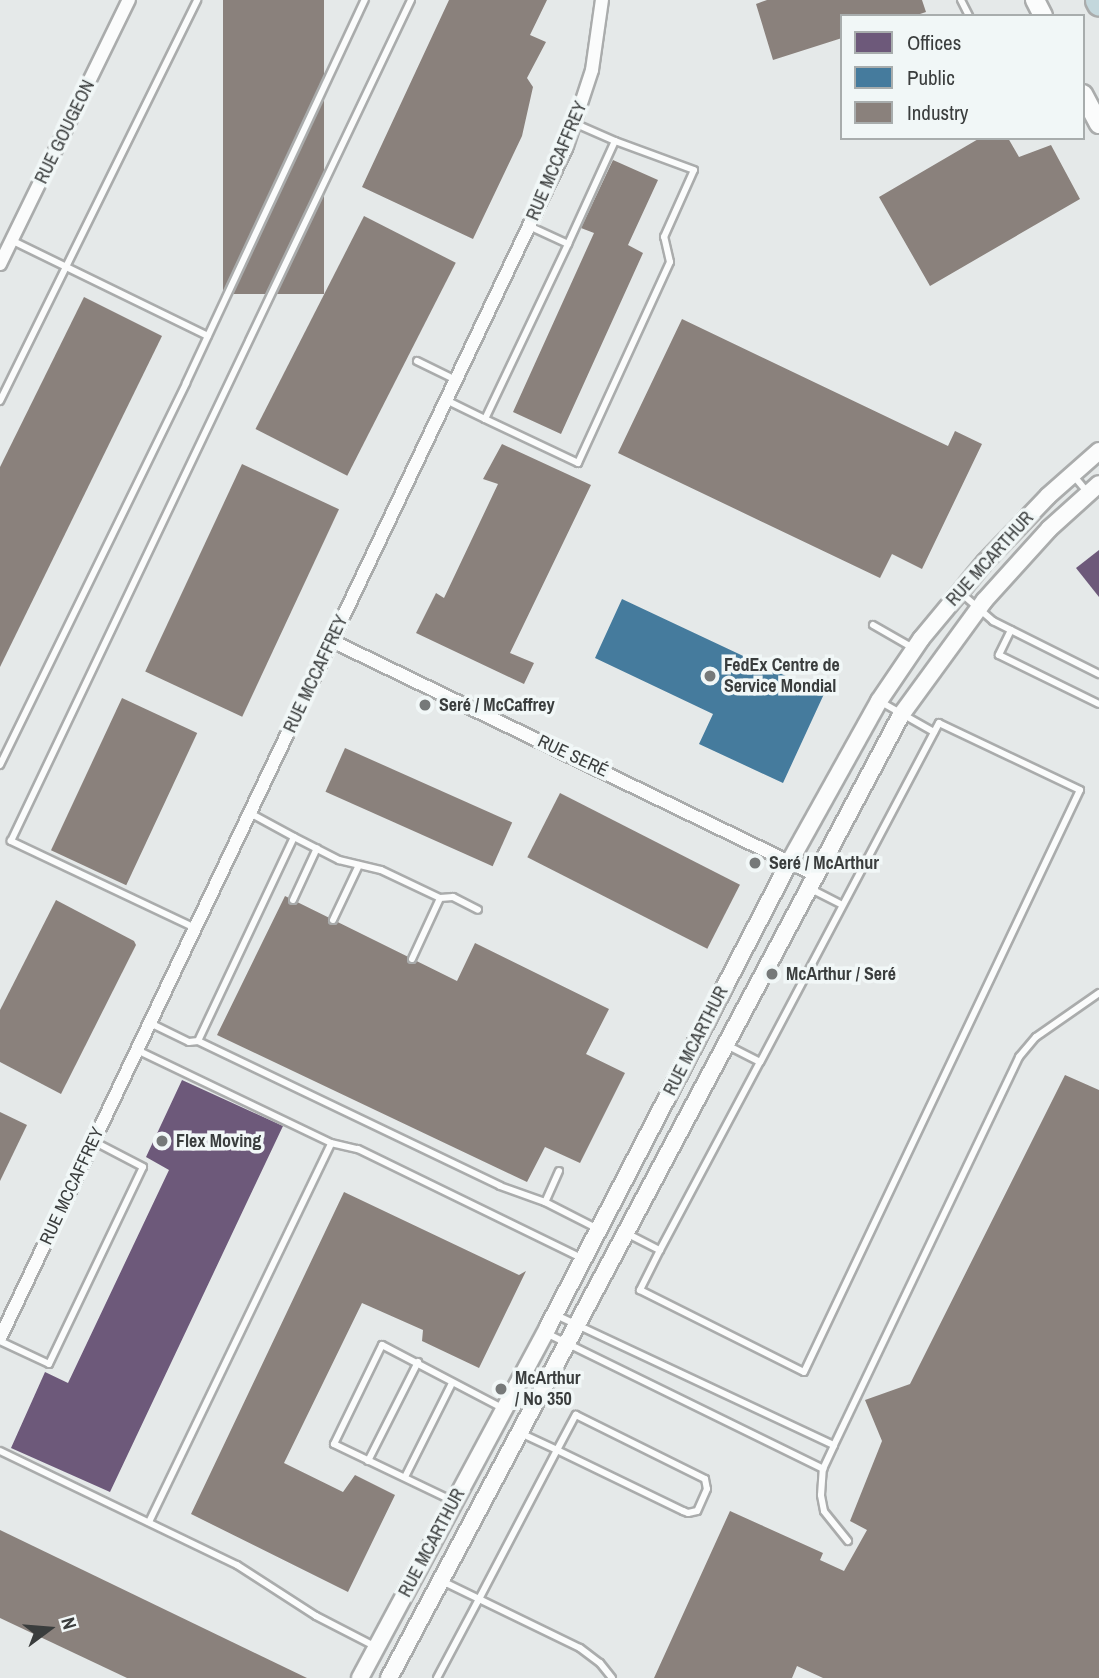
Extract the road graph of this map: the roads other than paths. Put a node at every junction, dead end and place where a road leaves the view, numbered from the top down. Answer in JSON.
{"nodes":[{"id":1,"x":129,"y":0,"type":"edge"},
{"id":2,"x":197,"y":0,"type":"edge"},
{"id":3,"x":365,"y":0,"type":"edge"},
{"id":4,"x":411,"y":0,"type":"edge"},
{"id":5,"x":602,"y":0,"type":"edge"},
{"id":6,"x":1085,"y":98,"type":"edge"},
{"id":7,"x":576,"y":124,"type":"junction"},
{"id":8,"x":1099,"y":124,"type":"edge"},
{"id":9,"x":615,"y":141,"type":"junction"},
{"id":10,"x":529,"y":226,"type":"junction"},
{"id":11,"x":11,"y":240,"type":"junction"},
{"id":12,"x":568,"y":244,"type":"junction"},
{"id":13,"x":0,"y":264,"type":"edge"},
{"id":14,"x":66,"y":267,"type":"junction"},
{"id":15,"x":208,"y":336,"type":"junction"},
{"id":16,"x":417,"y":361,"type":"dead end"},
{"id":17,"x":456,"y":380,"type":"junction"},
{"id":18,"x":446,"y":400,"type":"junction"},
{"id":19,"x":0,"y":401,"type":"edge"},
{"id":20,"x":485,"y":419,"type":"junction"},
{"id":21,"x":1099,"y":451,"type":"edge"},
{"id":22,"x":1072,"y":473,"type":"junction"},
{"id":23,"x":1094,"y":489,"type":"edge"},
{"id":24,"x":959,"y":592,"type":"junction"},
{"id":25,"x":978,"y":608,"type":"junction"},
{"id":26,"x":873,"y":625,"type":"dead end"},
{"id":27,"x":1011,"y":630,"type":"junction"},
{"id":28,"x":332,"y":641,"type":"junction"},
{"id":29,"x":914,"y":649,"type":"junction"},
{"id":30,"x":1099,"y":674,"type":"edge"},
{"id":31,"x":879,"y":701,"type":"junction"},
{"id":32,"x":1099,"y":704,"type":"edge"},
{"id":33,"x":901,"y":715,"type":"junction"},
{"id":34,"x":934,"y":732,"type":"junction"},
{"id":35,"x":0,"y":765,"type":"edge"},
{"id":36,"x":250,"y":813,"type":"junction"},
{"id":37,"x":294,"y":837,"type":"junction"},
{"id":38,"x":317,"y":848,"type":"junction"},
{"id":39,"x":789,"y":861,"type":"junction"},
{"id":40,"x":359,"y":865,"type":"junction"},
{"id":41,"x":814,"y":874,"type":"junction"},
{"id":42,"x":440,"y":898,"type":"junction"},
{"id":43,"x":293,"y":900,"type":"dead end"},
{"id":44,"x":842,"y":905,"type":"junction"},
{"id":45,"x":478,"y":909,"type":"dead end"},
{"id":46,"x":333,"y":920,"type":"dead end"},
{"id":47,"x":195,"y":928,"type":"junction"},
{"id":48,"x":412,"y":959,"type":"dead end"},
{"id":49,"x":1099,"y":993,"type":"edge"},
{"id":50,"x":150,"y":1023,"type":"junction"},
{"id":51,"x":198,"y":1041,"type":"junction"},
{"id":52,"x":725,"y":1044,"type":"junction"},
{"id":53,"x":137,"y":1050,"type":"junction"},
{"id":54,"x":760,"y":1062,"type":"junction"},
{"id":55,"x":93,"y":1141,"type":"junction"},
{"id":56,"x":331,"y":1143,"type":"junction"},
{"id":57,"x":559,"y":1171,"type":"dead end"},
{"id":58,"x":545,"y":1202,"type":"junction"},
{"id":59,"x":598,"y":1229,"type":"junction"},
{"id":60,"x":626,"y":1233,"type":"junction"},
{"id":61,"x":660,"y":1250,"type":"junction"},
{"id":62,"x":583,"y":1259,"type":"junction"},
{"id":63,"x":554,"y":1314,"type":"junction"},
{"id":64,"x":578,"y":1325,"type":"junction"},
{"id":65,"x":544,"y":1333,"type":"junction"},
{"id":66,"x":0,"y":1339,"type":"edge"},
{"id":67,"x":568,"y":1344,"type":"junction"},
{"id":68,"x":418,"y":1362,"type":"junction"},
{"id":69,"x":452,"y":1382,"type":"junction"},
{"id":70,"x":504,"y":1409,"type":"junction"},
{"id":71,"x":520,"y":1433,"type":"junction"},
{"id":72,"x":834,"y":1445,"type":"junction"},
{"id":73,"x":557,"y":1450,"type":"junction"},
{"id":74,"x":0,"y":1451,"type":"edge"},
{"id":75,"x":368,"y":1461,"type":"junction"},
{"id":76,"x":823,"y":1469,"type":"junction"},
{"id":77,"x":405,"y":1477,"type":"junction"},
{"id":78,"x":454,"y":1501,"type":"junction"},
{"id":79,"x":149,"y":1522,"type":"junction"},
{"id":80,"x":848,"y":1541,"type":"dead end"},
{"id":81,"x":441,"y":1581,"type":"junction"},
{"id":82,"x":478,"y":1601,"type":"junction"},
{"id":83,"x":376,"y":1647,"type":"junction"},
{"id":84,"x":359,"y":1678,"type":"edge"},
{"id":85,"x":389,"y":1678,"type":"edge"},
{"id":86,"x":437,"y":1678,"type":"edge"},
{"id":87,"x":612,"y":1678,"type":"edge"}],
"edges":[{"from":1,"to":11,"type":"street","name":"RUE GOUGEON"},
{"from":2,"to":14,"type":"lane"},
{"from":3,"to":15,"type":"lane"},
{"from":4,"to":47,"type":"lane"},
{"from":5,"to":7,"type":"street","name":"RUE MCCAFFREY"},
{"from":6,"to":8,"type":"main road"},
{"from":7,"to":9,"type":"lane"},
{"from":7,"to":10,"type":"street","name":"RUE MCCAFFREY"},
{"from":9,"to":12,"type":"lane"},
{"from":9,"to":20,"type":"lane"},
{"from":10,"to":12,"type":"lane"},
{"from":10,"to":17,"type":"street","name":"RUE MCCAFFREY"},
{"from":11,"to":13,"type":"street","name":"RUE GOUGEON"},
{"from":11,"to":14,"type":"lane"},
{"from":12,"to":20,"type":"lane"},
{"from":14,"to":15,"type":"lane"},
{"from":14,"to":19,"type":"lane"},
{"from":15,"to":35,"type":"lane"},
{"from":16,"to":17,"type":"lane"},
{"from":17,"to":18,"type":"street","name":"RUE MCCAFFREY"},
{"from":18,"to":20,"type":"lane"},
{"from":18,"to":28,"type":"street","name":"RUE MCCAFFREY"},
{"from":21,"to":22,"type":"street","name":"RUE MCARTHUR"},
{"from":22,"to":23,"type":"lane"},
{"from":22,"to":24,"type":"street","name":"RUE MCARTHUR"},
{"from":23,"to":25,"type":"street","name":"RUE MCARTHUR"},
{"from":24,"to":25,"type":"lane"},
{"from":24,"to":29,"type":"street","name":"RUE MCARTHUR"},
{"from":25,"to":27,"type":"lane"},
{"from":25,"to":33,"type":"street","name":"RUE MCARTHUR"},
{"from":26,"to":29,"type":"lane"},
{"from":27,"to":30,"type":"lane"},
{"from":27,"to":32,"type":"lane"},
{"from":28,"to":36,"type":"street","name":"RUE MCCAFFREY"},
{"from":28,"to":39,"type":"street","name":"RUE SERÉ"},
{"from":29,"to":31,"type":"street","name":"RUE MCARTHUR"},
{"from":31,"to":33,"type":"lane"},
{"from":31,"to":39,"type":"street","name":"RUE MCARTHUR"},
{"from":33,"to":34,"type":"lane"},
{"from":33,"to":41,"type":"street","name":"RUE MCARTHUR"},
{"from":34,"to":44,"type":"lane"},
{"from":34,"to":61,"type":"lane"},
{"from":36,"to":37,"type":"lane"},
{"from":36,"to":47,"type":"street","name":"RUE MCCAFFREY"},
{"from":37,"to":38,"type":"lane"},
{"from":37,"to":51,"type":"lane"},
{"from":38,"to":40,"type":"lane"},
{"from":38,"to":43,"type":"lane"},
{"from":39,"to":41,"type":"street","name":"RUE SERÉ"},
{"from":39,"to":59,"type":"street","name":"RUE MCARTHUR"},
{"from":40,"to":42,"type":"lane"},
{"from":40,"to":46,"type":"lane"},
{"from":41,"to":44,"type":"lane"},
{"from":41,"to":52,"type":"street","name":"RUE MCARTHUR"},
{"from":42,"to":45,"type":"lane"},
{"from":42,"to":48,"type":"lane"},
{"from":44,"to":54,"type":"lane"},
{"from":47,"to":50,"type":"street","name":"RUE MCCAFFREY"},
{"from":49,"to":72,"type":"lane"},
{"from":50,"to":51,"type":"lane"},
{"from":50,"to":53,"type":"street","name":"RUE MCCAFFREY"},
{"from":51,"to":58,"type":"lane"},
{"from":52,"to":54,"type":"lane"},
{"from":52,"to":60,"type":"street","name":"RUE MCARTHUR"},
{"from":53,"to":55,"type":"street","name":"RUE MCCAFFREY"},
{"from":53,"to":56,"type":"lane"},
{"from":54,"to":61,"type":"lane"},
{"from":55,"to":66,"type":"street","name":"RUE MCCAFFREY"},
{"from":55,"to":66,"type":"lane"},
{"from":56,"to":62,"type":"lane"},
{"from":56,"to":79,"type":"lane"},
{"from":57,"to":58,"type":"lane"},
{"from":58,"to":59,"type":"lane"},
{"from":59,"to":62,"type":"street","name":"RUE MCARTHUR"},
{"from":60,"to":61,"type":"lane"},
{"from":60,"to":64,"type":"street","name":"RUE MCARTHUR"},
{"from":62,"to":63,"type":"street","name":"RUE MCARTHUR"},
{"from":63,"to":64,"type":"lane"},
{"from":63,"to":65,"type":"street","name":"RUE MCARTHUR"},
{"from":64,"to":67,"type":"street","name":"RUE MCARTHUR"},
{"from":64,"to":72,"type":"lane"},
{"from":65,"to":67,"type":"lane"},
{"from":65,"to":70,"type":"street","name":"RUE MCARTHUR"},
{"from":67,"to":71,"type":"street","name":"RUE MCARTHUR"},
{"from":67,"to":76,"type":"lane"},
{"from":68,"to":69,"type":"lane"},
{"from":68,"to":75,"type":"lane"},
{"from":68,"to":75,"type":"lane"},
{"from":69,"to":70,"type":"lane"},
{"from":69,"to":77,"type":"lane"},
{"from":70,"to":78,"type":"street","name":"RUE MCARTHUR"},
{"from":71,"to":73,"type":"lane"},
{"from":71,"to":81,"type":"street","name":"RUE MCARTHUR"},
{"from":72,"to":76,"type":"lane"},
{"from":73,"to":73,"type":"lane"},
{"from":73,"to":82,"type":"lane"},
{"from":74,"to":79,"type":"lane"},
{"from":75,"to":77,"type":"lane"},
{"from":76,"to":80,"type":"lane"},
{"from":77,"to":78,"type":"lane"},
{"from":78,"to":83,"type":"street","name":"RUE MCARTHUR"},
{"from":79,"to":83,"type":"lane"},
{"from":81,"to":82,"type":"lane"},
{"from":81,"to":85,"type":"street","name":"RUE MCARTHUR"},
{"from":82,"to":86,"type":"lane"},
{"from":82,"to":87,"type":"lane"},
{"from":83,"to":84,"type":"street","name":"RUE MCARTHUR"}]}
